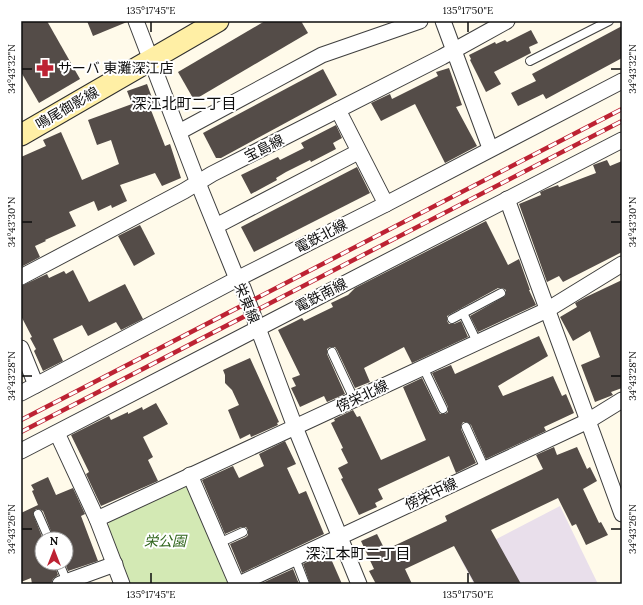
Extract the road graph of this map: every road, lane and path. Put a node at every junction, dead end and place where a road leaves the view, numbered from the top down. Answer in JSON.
{"nodes":[{"id":1,"x":136,"y":21,"type":"edge"},
{"id":2,"x":218,"y":21,"type":"edge"},
{"id":3,"x":420,"y":21,"type":"edge"},
{"id":4,"x":443,"y":21,"type":"edge"},
{"id":5,"x":507,"y":21,"type":"edge"},
{"id":6,"x":609,"y":21,"type":"edge"},
{"id":7,"x":454,"y":50,"type":"junction"},
{"id":8,"x":151,"y":59,"type":"junction"},
{"id":9,"x":530,"y":61,"type":"dead end"},
{"id":10,"x":622,"y":81,"type":"edge"},
{"id":11,"x":338,"y":110,"type":"junction"},
{"id":12,"x":179,"y":132,"type":"junction"},
{"id":13,"x":21,"y":135,"type":"edge"},
{"id":14,"x":622,"y":140,"type":"edge"},
{"id":15,"x":490,"y":148,"type":"junction"},
{"id":16,"x":358,"y":152,"type":"junction"},
{"id":17,"x":198,"y":183,"type":"junction"},
{"id":18,"x":507,"y":199,"type":"junction"},
{"id":19,"x":386,"y":204,"type":"junction"},
{"id":20,"x":216,"y":226,"type":"junction"},
{"id":21,"x":622,"y":264,"type":"edge"},
{"id":22,"x":21,"y":277,"type":"edge"},
{"id":23,"x":237,"y":279,"type":"junction"},
{"id":24,"x":501,"y":293,"type":"dead end"},
{"id":25,"x":547,"y":310,"type":"junction"},
{"id":26,"x":463,"y":313,"type":"junction"},
{"id":27,"x":452,"y":318,"type":"dead end"},
{"id":28,"x":258,"y":328,"type":"junction"},
{"id":29,"x":477,"y":342,"type":"junction"},
{"id":30,"x":21,"y":348,"type":"edge"},
{"id":31,"x":332,"y":352,"type":"dead end"},
{"id":32,"x":423,"y":367,"type":"junction"},
{"id":33,"x":36,"y":385,"type":"junction"},
{"id":34,"x":21,"y":393,"type":"edge"},
{"id":35,"x":354,"y":399,"type":"junction"},
{"id":36,"x":622,"y":400,"type":"edge"},
{"id":37,"x":443,"y":409,"type":"dead end"},
{"id":38,"x":588,"y":421,"type":"junction"},
{"id":39,"x":295,"y":427,"type":"junction"},
{"id":40,"x":466,"y":427,"type":"dead end"},
{"id":41,"x":57,"y":433,"type":"junction"},
{"id":42,"x":21,"y":451,"type":"edge"},
{"id":43,"x":485,"y":469,"type":"junction"},
{"id":44,"x":190,"y":475,"type":"junction"},
{"id":45,"x":38,"y":514,"type":"dead end"},
{"id":46,"x":622,"y":514,"type":"edge"},
{"id":47,"x":97,"y":519,"type":"junction"},
{"id":48,"x":45,"y":531,"type":"edge"},
{"id":49,"x":243,"y":532,"type":"dead end"},
{"id":50,"x":341,"y":537,"type":"junction"},
{"id":51,"x":219,"y":543,"type":"junction"},
{"id":52,"x":295,"y":558,"type":"junction"},
{"id":53,"x":114,"y":564,"type":"junction"},
{"id":54,"x":61,"y":571,"type":"edge"},
{"id":55,"x":63,"y":583,"type":"edge"},
{"id":56,"x":122,"y":584,"type":"edge"},
{"id":57,"x":238,"y":584,"type":"edge"},
{"id":58,"x":305,"y":584,"type":"edge"},
{"id":59,"x":359,"y":584,"type":"edge"}],
"edges":[{"from":1,"to":8,"type":"street","name":"栄東線"},
{"from":2,"to":8,"type":"street","name":"鳴尾御影線"},
{"from":3,"to":12,"type":"street"},
{"from":4,"to":7,"type":"street"},
{"from":5,"to":7,"type":"street","name":"宝島線"},
{"from":6,"to":9,"type":"lane"},
{"from":7,"to":11,"type":"street","name":"宝島線"},
{"from":7,"to":15,"type":"street"},
{"from":8,"to":12,"type":"street","name":"栄東線"},
{"from":8,"to":13,"type":"street","name":"鳴尾御影線"},
{"from":10,"to":15,"type":"street","name":"電鉄北線"},
{"from":11,"to":16,"type":"street"},
{"from":11,"to":17,"type":"street","name":"宝島線"},
{"from":12,"to":17,"type":"street","name":"栄東線"},
{"from":14,"to":18,"type":"street","name":"電鉄南線"},
{"from":15,"to":19,"type":"street","name":"電鉄北線"},
{"from":16,"to":19,"type":"street"},
{"from":16,"to":20,"type":"street"},
{"from":17,"to":20,"type":"street","name":"栄東線"},
{"from":17,"to":22,"type":"street","name":"宝島線"},
{"from":18,"to":25,"type":"street"},
{"from":18,"to":28,"type":"street","name":"電鉄南線"},
{"from":19,"to":23,"type":"street","name":"電鉄北線"},
{"from":20,"to":23,"type":"street","name":"栄東線"},
{"from":21,"to":25,"type":"street","name":"傍栄北線"},
{"from":23,"to":28,"type":"street","name":"栄東線"},
{"from":23,"to":33,"type":"street","name":"電鉄北線"},
{"from":24,"to":26,"type":"lane"},
{"from":25,"to":29,"type":"street","name":"傍栄北線"},
{"from":25,"to":38,"type":"street"},
{"from":26,"to":27,"type":"lane"},
{"from":26,"to":29,"type":"lane"},
{"from":28,"to":39,"type":"street","name":"栄東線"},
{"from":28,"to":41,"type":"street","name":"電鉄南線"},
{"from":29,"to":32,"type":"street","name":"傍栄北線"},
{"from":30,"to":33,"type":"street"},
{"from":31,"to":35,"type":"lane"},
{"from":32,"to":35,"type":"street","name":"傍栄北線"},
{"from":32,"to":37,"type":"lane"},
{"from":33,"to":34,"type":"street","name":"電鉄北線"},
{"from":35,"to":39,"type":"street","name":"傍栄北線"},
{"from":36,"to":38,"type":"street","name":"傍栄中線"},
{"from":38,"to":43,"type":"street","name":"傍栄中線"},
{"from":38,"to":46,"type":"street"},
{"from":39,"to":44,"type":"street","name":"傍栄北線"},
{"from":39,"to":50,"type":"street","name":"栄東線"},
{"from":40,"to":43,"type":"lane"},
{"from":41,"to":42,"type":"street","name":"電鉄南線"},
{"from":41,"to":47,"type":"street"},
{"from":43,"to":50,"type":"street","name":"傍栄中線"},
{"from":44,"to":47,"type":"street","name":"傍栄北線"},
{"from":44,"to":51,"type":"street"},
{"from":45,"to":48,"type":"lane"},
{"from":47,"to":53,"type":"street"},
{"from":49,"to":51,"type":"lane"},
{"from":50,"to":52,"type":"street","name":"傍栄中線"},
{"from":50,"to":59,"type":"street","name":"栄東線"},
{"from":51,"to":57,"type":"street"},
{"from":52,"to":57,"type":"street","name":"傍栄中線"},
{"from":52,"to":58,"type":"lane"},
{"from":53,"to":55,"type":"street"},
{"from":53,"to":56,"type":"street"},
{"from":54,"to":55,"type":"lane"}]}
